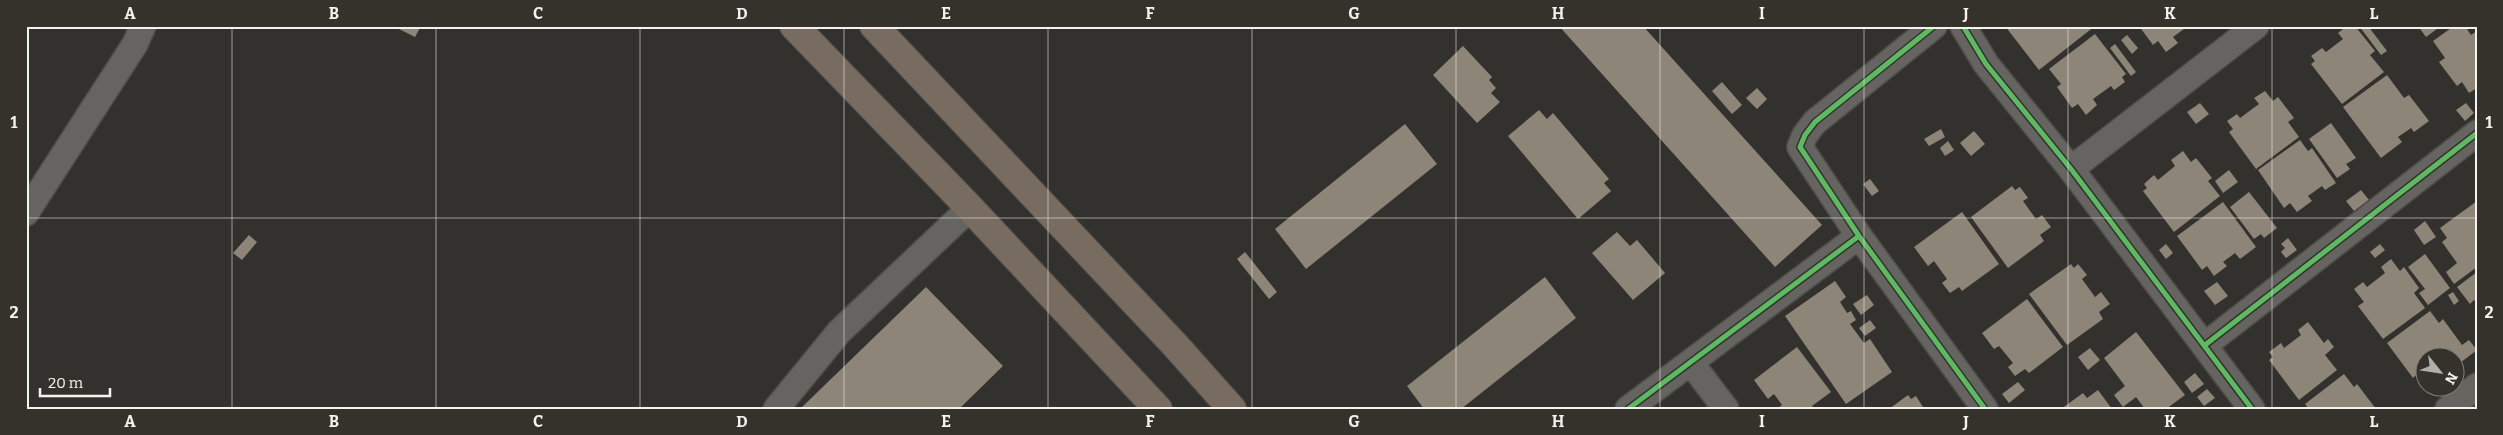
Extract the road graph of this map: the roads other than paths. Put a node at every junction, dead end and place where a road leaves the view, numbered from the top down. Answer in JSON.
{"nodes":[{"id":1,"x":143,"y":26,"type":"edge"},
{"id":2,"x":794,"y":26,"type":"edge"},
{"id":3,"x":874,"y":26,"type":"edge"},
{"id":4,"x":1934,"y":26,"type":"edge"},
{"id":5,"x":1963,"y":26,"type":"edge"},
{"id":6,"x":2256,"y":26,"type":"edge"},
{"id":7,"x":2477,"y":133,"type":"edge"},
{"id":8,"x":2071,"y":168,"type":"junction"},
{"id":9,"x":970,"y":208,"type":"junction"},
{"id":10,"x":26,"y":213,"type":"edge"},
{"id":11,"x":1859,"y":236,"type":"junction"},
{"id":12,"x":2204,"y":345,"type":"junction"},
{"id":13,"x":1691,"y":363,"type":"junction"},
{"id":14,"x":2477,"y":386,"type":"edge"},
{"id":15,"x":776,"y":409,"type":"edge"},
{"id":16,"x":1158,"y":409,"type":"edge"},
{"id":17,"x":1232,"y":409,"type":"edge"},
{"id":18,"x":1628,"y":409,"type":"edge"},
{"id":19,"x":1726,"y":409,"type":"edge"},
{"id":20,"x":1985,"y":409,"type":"edge"},
{"id":21,"x":2252,"y":409,"type":"edge"},
{"id":22,"x":2448,"y":409,"type":"edge"}],
"edges":[{"from":1,"to":10,"type":"street"},
{"from":2,"to":9,"type":"highway"},
{"from":3,"to":17,"type":"highway"},
{"from":4,"to":11,"type":"street"},
{"from":5,"to":8,"type":"street"},
{"from":6,"to":8,"type":"street"},
{"from":7,"to":12,"type":"street"},
{"from":8,"to":12,"type":"street"},
{"from":9,"to":15,"type":"street"},
{"from":9,"to":16,"type":"highway"},
{"from":11,"to":13,"type":"street"},
{"from":11,"to":20,"type":"street"},
{"from":12,"to":21,"type":"street"},
{"from":13,"to":18,"type":"street"},
{"from":13,"to":19,"type":"street"},
{"from":14,"to":22,"type":"street"}]}
